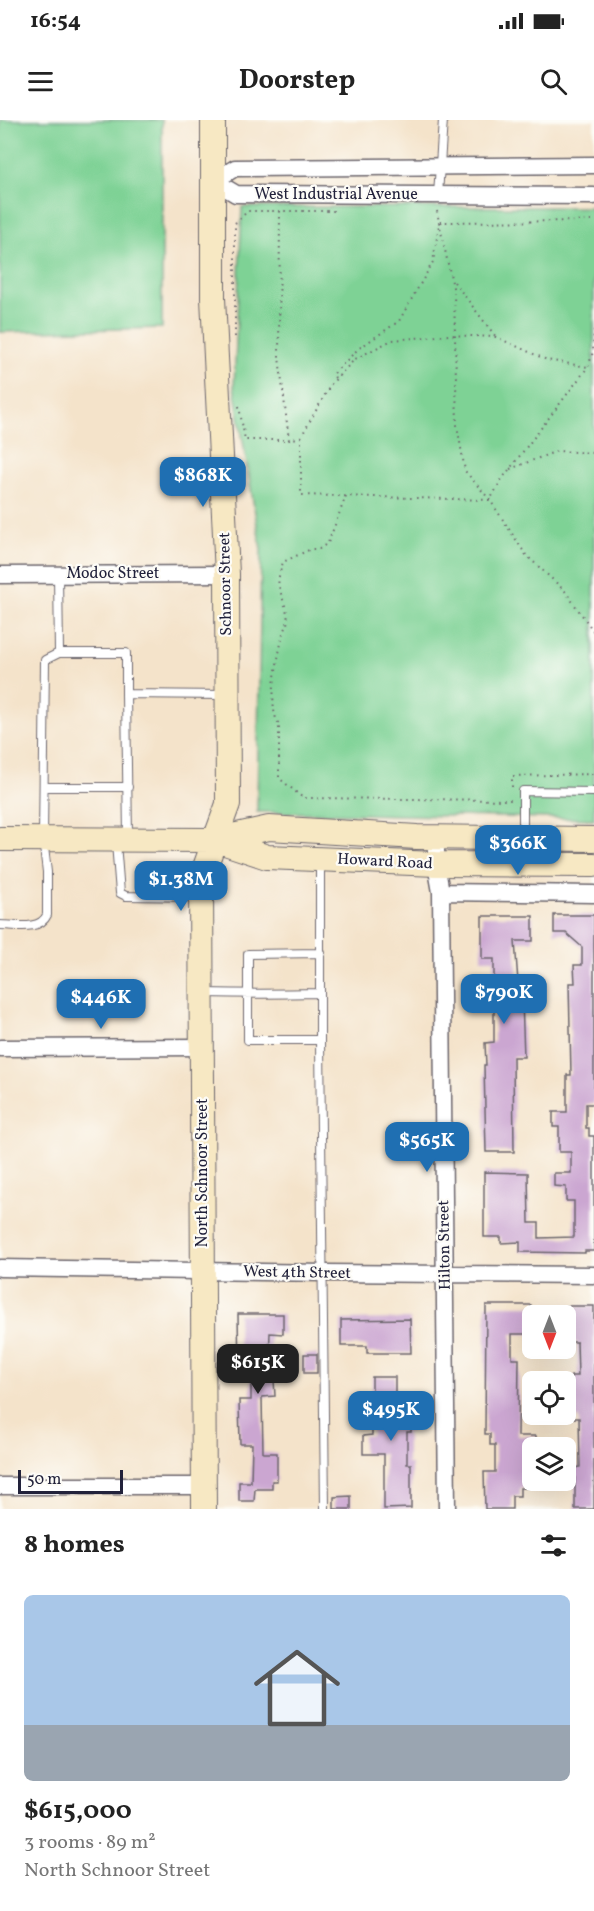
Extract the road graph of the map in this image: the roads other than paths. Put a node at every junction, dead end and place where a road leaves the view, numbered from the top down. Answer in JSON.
{"nodes":[{"id":1,"x":213,"y":120,"type":"edge"},
{"id":2,"x":443,"y":120,"type":"edge"},
{"id":3,"x":594,"y":165,"type":"edge"},
{"id":4,"x":440,"y":166,"type":"junction"},
{"id":5,"x":214,"y":181,"type":"junction"},
{"id":6,"x":438,"y":196,"type":"junction"},
{"id":7,"x":594,"y":196,"type":"edge"},
{"id":8,"x":58,"y":574,"type":"junction"},
{"id":9,"x":227,"y":574,"type":"junction"},
{"id":10,"x":0,"y":575,"type":"edge"},
{"id":11,"x":59,"y":653,"type":"junction"},
{"id":12,"x":126,"y":693,"type":"junction"},
{"id":13,"x":227,"y":695,"type":"junction"},
{"id":14,"x":44,"y":787,"type":"junction"},
{"id":15,"x":128,"y":787,"type":"junction"},
{"id":16,"x":594,"y":792,"type":"edge"},
{"id":17,"x":436,"y":838,"type":"junction"},
{"id":18,"x":0,"y":839,"type":"edge"},
{"id":19,"x":44,"y":839,"type":"junction"},
{"id":20,"x":523,"y":839,"type":"junction"},
{"id":21,"x":594,"y":839,"type":"edge"},
{"id":22,"x":122,"y":840,"type":"junction"},
{"id":23,"x":214,"y":840,"type":"junction"},
{"id":24,"x":320,"y":859,"type":"junction"},
{"id":25,"x":436,"y":864,"type":"junction"},
{"id":26,"x":594,"y":866,"type":"edge"},
{"id":27,"x":441,"y":892,"type":"junction"},
{"id":28,"x":594,"y":894,"type":"edge"},
{"id":29,"x":202,"y":897,"type":"junction"},
{"id":30,"x":0,"y":925,"type":"edge"},
{"id":31,"x":321,"y":953,"type":"junction"},
{"id":32,"x":202,"y":993,"type":"junction"},
{"id":33,"x":320,"y":993,"type":"junction"},
{"id":34,"x":248,"y":994,"type":"junction"},
{"id":35,"x":320,"y":1040,"type":"junction"},
{"id":36,"x":203,"y":1047,"type":"junction"},
{"id":37,"x":0,"y":1048,"type":"edge"},
{"id":38,"x":0,"y":1268,"type":"edge"},
{"id":39,"x":203,"y":1272,"type":"junction"},
{"id":40,"x":324,"y":1273,"type":"junction"},
{"id":41,"x":446,"y":1274,"type":"junction"},
{"id":42,"x":594,"y":1275,"type":"edge"},
{"id":43,"x":0,"y":1486,"type":"edge"},
{"id":44,"x":204,"y":1498,"type":"edge"},
{"id":45,"x":325,"y":1509,"type":"edge"},
{"id":46,"x":447,"y":1509,"type":"edge"}],
"edges":[{"from":1,"to":5,"type":"street","name":"Schnoor Street"},
{"from":2,"to":4,"type":"lane"},
{"from":3,"to":4,"type":"street","name":"West Industrial Avenue"},
{"from":4,"to":5,"type":"street","name":"West Industrial Avenue"},
{"from":4,"to":6,"type":"lane"},
{"from":5,"to":6,"type":"street","name":"West Industrial Avenue"},
{"from":5,"to":9,"type":"street","name":"Schnoor Street"},
{"from":6,"to":7,"type":"street","name":"West Industrial Avenue"},
{"from":8,"to":9,"type":"street","name":"Modoc Street"},
{"from":8,"to":10,"type":"street","name":"Modoc Street"},
{"from":8,"to":11,"type":"lane"},
{"from":9,"to":13,"type":"street","name":"Schnoor Street"},
{"from":11,"to":12,"type":"lane"},
{"from":11,"to":14,"type":"lane"},
{"from":12,"to":13,"type":"lane"},
{"from":12,"to":15,"type":"lane"},
{"from":13,"to":23,"type":"street","name":"Schnoor Street"},
{"from":14,"to":15,"type":"lane"},
{"from":14,"to":19,"type":"lane"},
{"from":15,"to":22,"type":"lane"},
{"from":16,"to":20,"type":"lane"},
{"from":17,"to":20,"type":"street","name":"Howard Road"},
{"from":17,"to":23,"type":"street","name":"Howard Road"},
{"from":17,"to":25,"type":"street","name":"Hilton Street"},
{"from":18,"to":19,"type":"street","name":"Howard Road"},
{"from":19,"to":22,"type":"street","name":"Howard Road"},
{"from":19,"to":30,"type":"lane"},
{"from":20,"to":21,"type":"street","name":"Howard Road"},
{"from":22,"to":23,"type":"street","name":"Howard Road"},
{"from":22,"to":29,"type":"lane"},
{"from":23,"to":24,"type":"street","name":"Howard Road"},
{"from":23,"to":29,"type":"street","name":"North Schnoor Street"},
{"from":24,"to":25,"type":"street","name":"Howard Road"},
{"from":24,"to":31,"type":"lane"},
{"from":25,"to":26,"type":"street","name":"Howard Road"},
{"from":25,"to":27,"type":"street","name":"Hilton Street"},
{"from":27,"to":28,"type":"street"},
{"from":27,"to":41,"type":"street","name":"Hilton Street"},
{"from":29,"to":32,"type":"street","name":"North Schnoor Street"},
{"from":31,"to":33,"type":"lane"},
{"from":31,"to":34,"type":"lane"},
{"from":32,"to":34,"type":"lane"},
{"from":32,"to":36,"type":"street","name":"North Schnoor Street"},
{"from":33,"to":34,"type":"lane"},
{"from":33,"to":35,"type":"lane"},
{"from":34,"to":35,"type":"lane"},
{"from":35,"to":40,"type":"lane"},
{"from":36,"to":37,"type":"street"},
{"from":36,"to":39,"type":"street","name":"North Schnoor Street"},
{"from":38,"to":39,"type":"street","name":"West 4th Street"},
{"from":39,"to":40,"type":"street","name":"West 4th Street"},
{"from":39,"to":44,"type":"street","name":"North Schnoor Street"},
{"from":40,"to":41,"type":"street","name":"West 4th Street"},
{"from":40,"to":45,"type":"lane"},
{"from":41,"to":42,"type":"street","name":"West 4th Street"},
{"from":41,"to":46,"type":"street","name":"Hilton Street"},
{"from":43,"to":44,"type":"street"}]}
